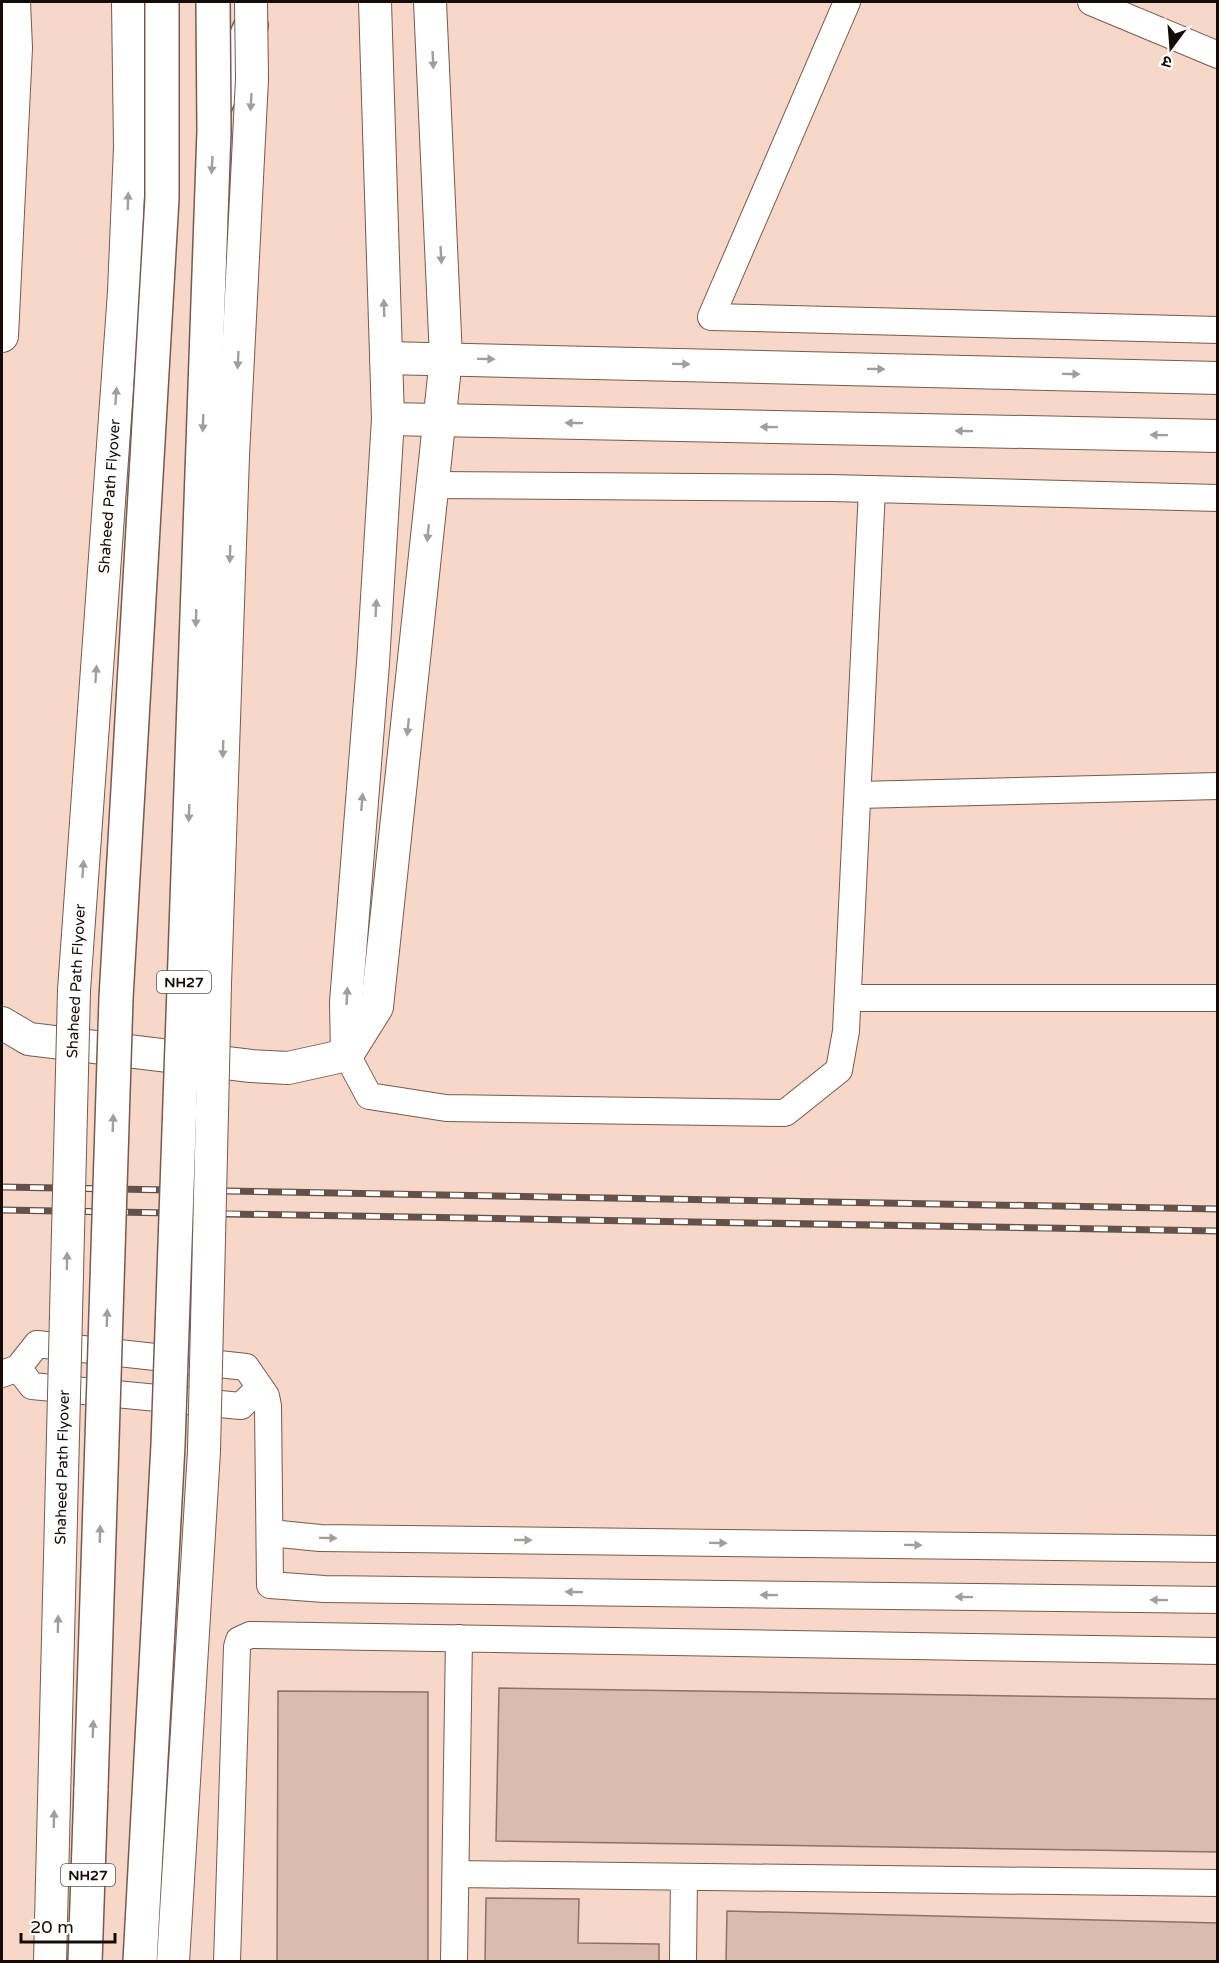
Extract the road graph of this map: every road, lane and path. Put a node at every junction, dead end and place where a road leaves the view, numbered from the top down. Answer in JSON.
{"nodes":[{"id":1,"x":14,"y":2,"type":"edge"},
{"id":2,"x":128,"y":2,"type":"edge"},
{"id":3,"x":137,"y":2,"type":"edge"},
{"id":4,"x":162,"y":2,"type":"edge"},
{"id":5,"x":213,"y":2,"type":"edge"},
{"id":6,"x":375,"y":2,"type":"edge"},
{"id":7,"x":430,"y":2,"type":"edge"},
{"id":8,"x":847,"y":2,"type":"edge"},
{"id":9,"x":1091,"y":2,"type":"edge"},
{"id":10,"x":251,"y":14,"type":"edge"},
{"id":11,"x":1218,"y":55,"type":"edge"},
{"id":12,"x":162,"y":76,"type":"junction"},
{"id":13,"x":8,"y":108,"type":"edge"},
{"id":14,"x":214,"y":108,"type":"junction"},
{"id":15,"x":209,"y":241,"type":"junction"},
{"id":16,"x":2,"y":317,"type":"edge"},
{"id":17,"x":240,"y":325,"type":"junction"},
{"id":18,"x":1218,"y":330,"type":"edge"},
{"id":19,"x":386,"y":358,"type":"junction"},
{"id":20,"x":446,"y":358,"type":"junction"},
{"id":21,"x":1218,"y":378,"type":"edge"},
{"id":22,"x":388,"y":419,"type":"junction"},
{"id":23,"x":440,"y":420,"type":"junction"},
{"id":24,"x":1218,"y":436,"type":"edge"},
{"id":25,"x":434,"y":486,"type":"junction"},
{"id":26,"x":872,"y":489,"type":"junction"},
{"id":27,"x":1218,"y":498,"type":"edge"},
{"id":28,"x":1218,"y":786,"type":"edge"},
{"id":29,"x":858,"y":795,"type":"junction"},
{"id":30,"x":848,"y":998,"type":"junction"},
{"id":31,"x":1218,"y":998,"type":"edge"},
{"id":32,"x":2,"y":1023,"type":"edge"},
{"id":33,"x":347,"y":1055,"type":"junction"},
{"id":34,"x":10,"y":1371,"type":"edge"},
{"id":35,"x":259,"y":1388,"type":"junction"},
{"id":36,"x":270,"y":1533,"type":"junction"},
{"id":37,"x":1218,"y":1549,"type":"edge"},
{"id":38,"x":1218,"y":1600,"type":"edge"},
{"id":39,"x":459,"y":1638,"type":"junction"},
{"id":40,"x":1218,"y":1651,"type":"edge"},
{"id":41,"x":92,"y":1788,"type":"junction"},
{"id":42,"x":456,"y":1874,"type":"junction"},
{"id":43,"x":684,"y":1877,"type":"junction"},
{"id":44,"x":1218,"y":1883,"type":"edge"},
{"id":45,"x":51,"y":1926,"type":"junction"},
{"id":46,"x":50,"y":1962,"type":"edge"},
{"id":47,"x":85,"y":1962,"type":"edge"},
{"id":48,"x":140,"y":1962,"type":"edge"},
{"id":49,"x":173,"y":1962,"type":"edge"},
{"id":50,"x":227,"y":1962,"type":"edge"},
{"id":51,"x":454,"y":1962,"type":"edge"},
{"id":52,"x":683,"y":1962,"type":"edge"}],
"edges":[{"from":1,"to":13,"type":"street"},
{"from":45,"to":2,"type":"street","name":"Shaheed Path Flyover","one_way":true,"bridge":true},
{"from":3,"to":12,"type":"highway"},
{"from":4,"to":12,"type":"highway","number":"NH27","bridge":true},
{"from":5,"to":14,"type":"highway","number":"NH27","bridge":true},
{"from":19,"to":6,"type":"street","one_way":true},
{"from":7,"to":20,"type":"street","one_way":true},
{"from":8,"to":18,"type":"street"},
{"from":9,"to":11,"type":"street"},
{"from":10,"to":14,"type":"highway","bridge":true},
{"from":10,"to":17,"type":"street","one_way":true,"bridge":true},
{"from":41,"to":12,"type":"highway","number":"NH27","one_way":true,"bridge":true},
{"from":13,"to":16,"type":"street"},
{"from":14,"to":15,"type":"highway","number":"NH27","one_way":true,"bridge":true},
{"from":15,"to":17,"type":"highway","bridge":true},
{"from":15,"to":48,"type":"highway","number":"NH27","one_way":true,"bridge":true},
{"from":17,"to":49,"type":"street","one_way":true,"bridge":true},
{"from":19,"to":20,"type":"street"},
{"from":19,"to":22,"type":"street"},
{"from":20,"to":21,"type":"street","one_way":true},
{"from":20,"to":23,"type":"street"},
{"from":22,"to":23,"type":"street"},
{"from":33,"to":22,"type":"street","one_way":true},
{"from":24,"to":23,"type":"street","one_way":true},
{"from":23,"to":25,"type":"street"},
{"from":25,"to":26,"type":"street"},
{"from":25,"to":33,"type":"street","one_way":true},
{"from":26,"to":27,"type":"street"},
{"from":26,"to":29,"type":"street"},
{"from":28,"to":29,"type":"street"},
{"from":29,"to":30,"type":"street"},
{"from":30,"to":31,"type":"street"},
{"from":30,"to":33,"type":"street"},
{"from":32,"to":33,"type":"street"},
{"from":34,"to":35,"type":"street"},
{"from":34,"to":35,"type":"street"},
{"from":35,"to":36,"type":"street"},
{"from":36,"to":37,"type":"street","one_way":true},
{"from":38,"to":36,"type":"street","one_way":true},
{"from":39,"to":40,"type":"street"},
{"from":39,"to":42,"type":"street"},
{"from":39,"to":50,"type":"street"},
{"from":41,"to":45,"type":"highway","bridge":true},
{"from":41,"to":47,"type":"highway","number":"NH27"},
{"from":42,"to":43,"type":"street"},
{"from":42,"to":51,"type":"street"},
{"from":43,"to":44,"type":"street"},
{"from":43,"to":52,"type":"street"},
{"from":45,"to":46,"type":"street","name":"Shaheed Path Flyover","bridge":true}]}
